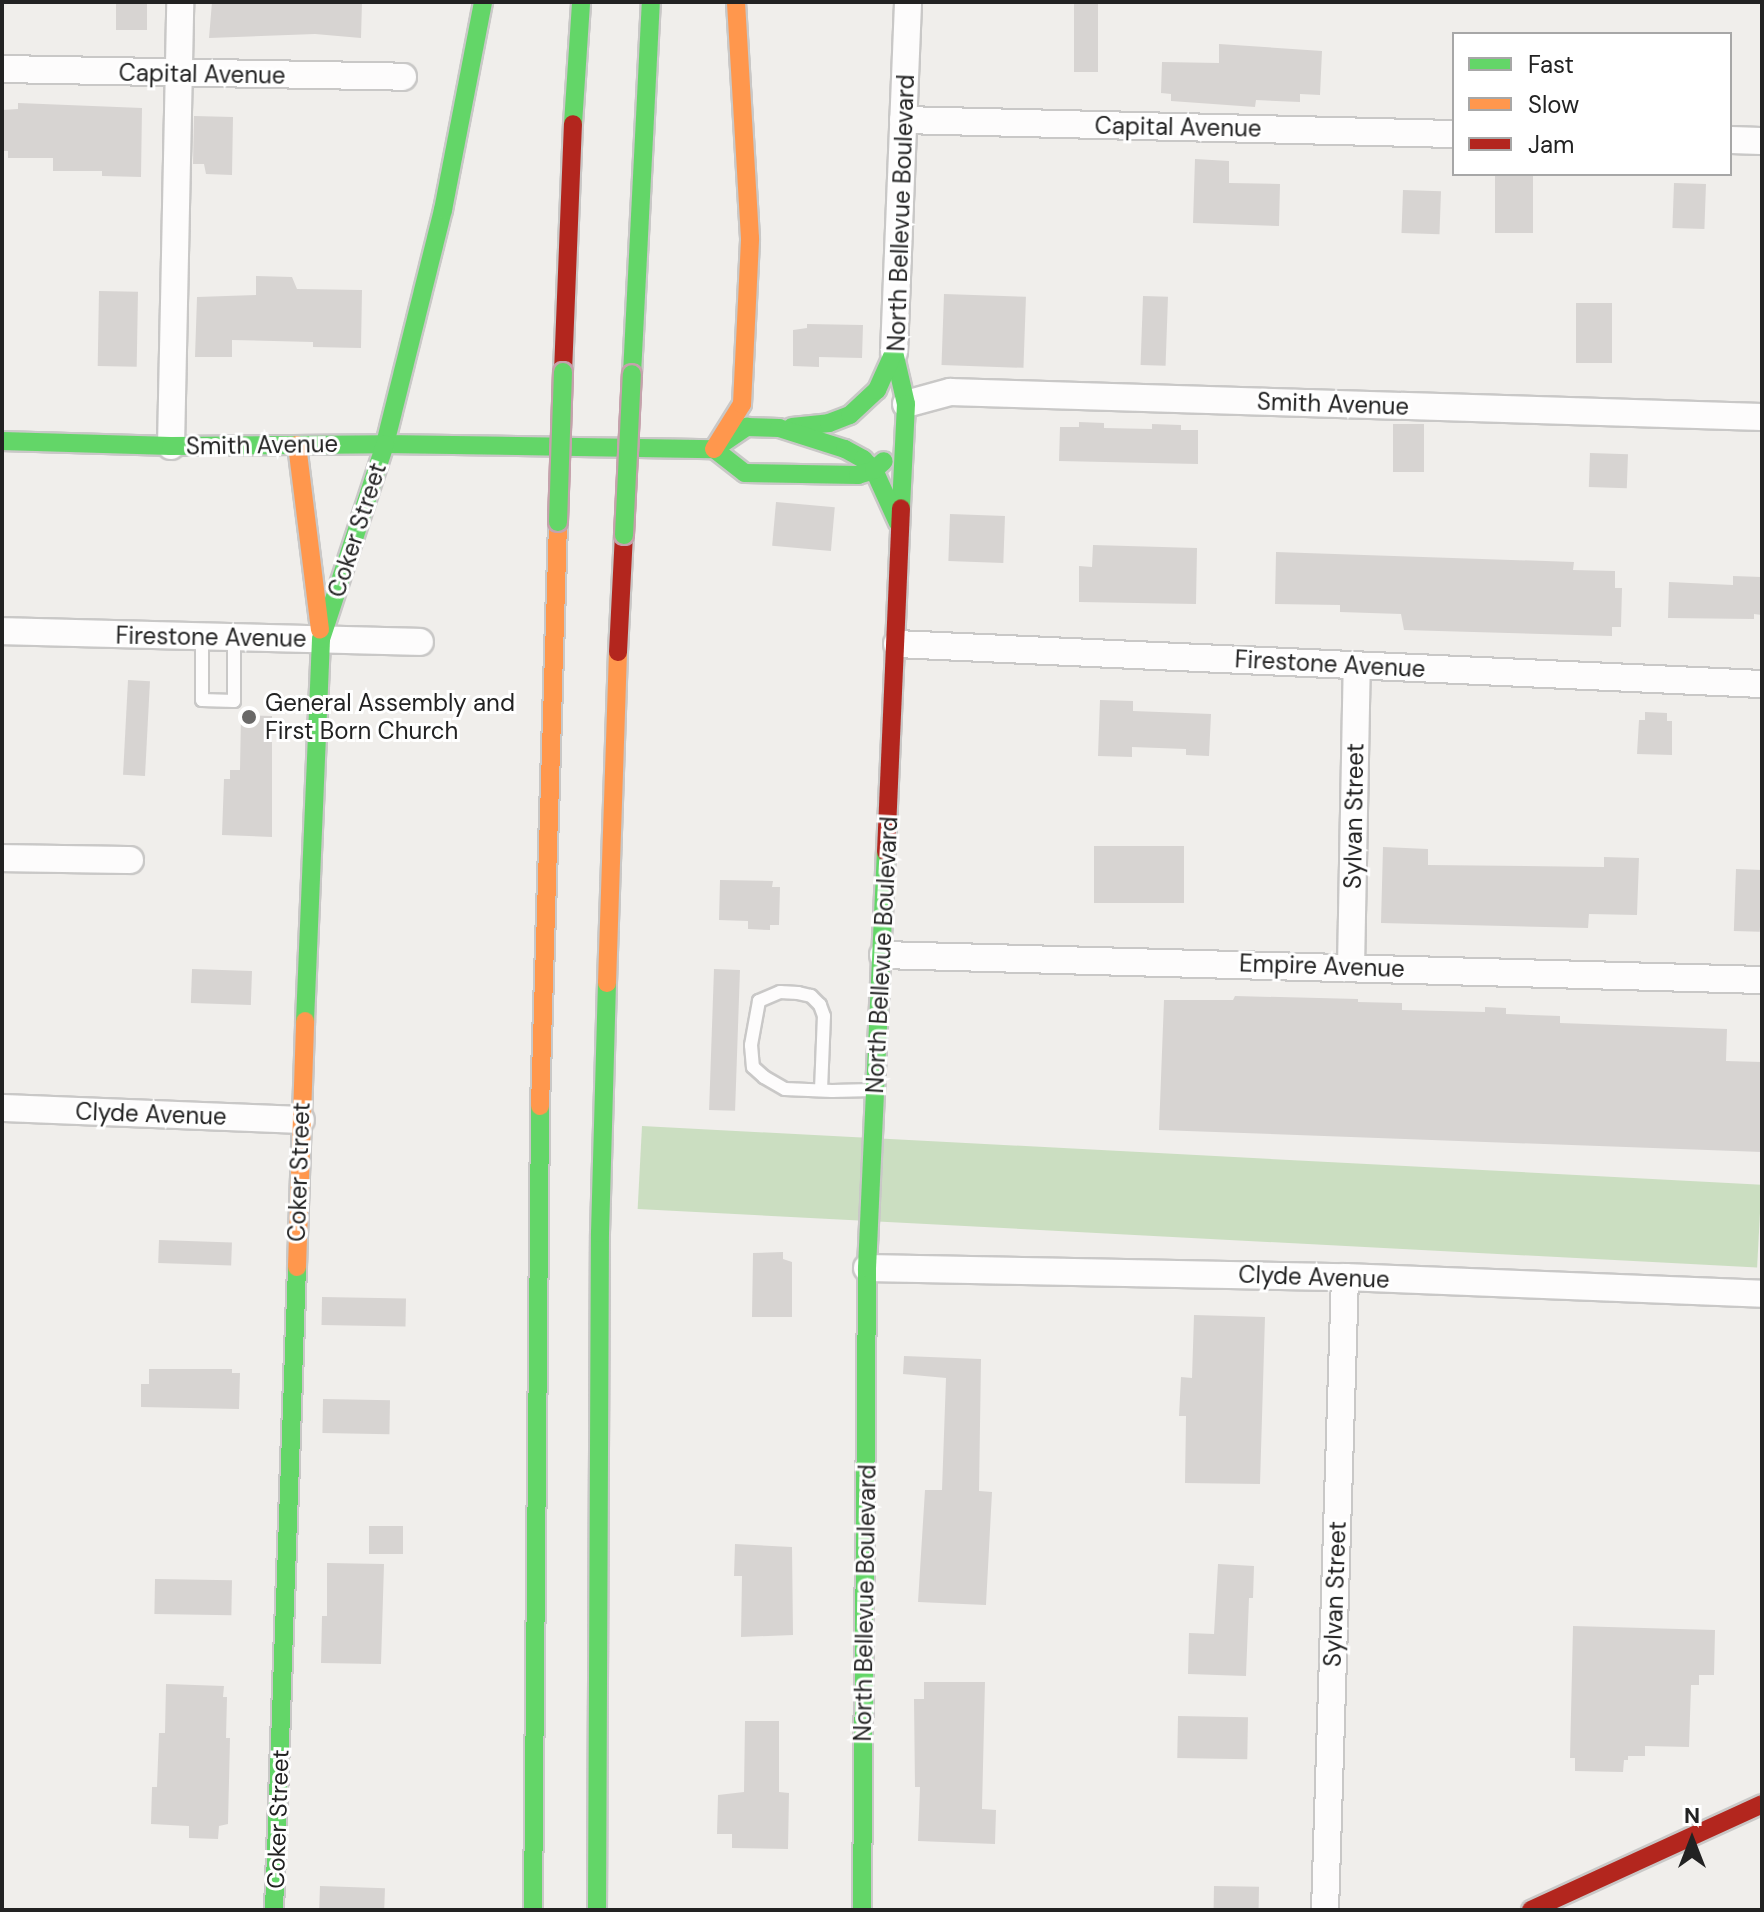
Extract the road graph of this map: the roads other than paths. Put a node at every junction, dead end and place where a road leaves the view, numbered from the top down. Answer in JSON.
{"nodes":[{"id":1,"x":180,"y":2,"type":"edge"},
{"id":2,"x":483,"y":2,"type":"edge"},
{"id":3,"x":581,"y":2,"type":"edge"},
{"id":4,"x":651,"y":2,"type":"edge"},
{"id":5,"x":736,"y":2,"type":"edge"},
{"id":6,"x":908,"y":2,"type":"edge"},
{"id":7,"x":2,"y":69,"type":"edge"},
{"id":8,"x":178,"y":74,"type":"junction"},
{"id":9,"x":403,"y":77,"type":"dead end"},
{"id":10,"x":903,"y":120,"type":"junction"},
{"id":11,"x":1452,"y":134,"type":"edge"},
{"id":12,"x":1732,"y":140,"type":"edge"},
{"id":13,"x":1762,"y":141,"type":"edge"},
{"id":14,"x":894,"y":352,"type":"junction"},
{"id":15,"x":906,"y":404,"type":"junction"},
{"id":16,"x":1762,"y":417,"type":"edge"},
{"id":17,"x":779,"y":428,"type":"junction"},
{"id":18,"x":905,"y":430,"type":"junction"},
{"id":19,"x":2,"y":441,"type":"edge"},
{"id":20,"x":385,"y":444,"type":"junction"},
{"id":21,"x":297,"y":445,"type":"junction"},
{"id":22,"x":171,"y":446,"type":"junction"},
{"id":23,"x":714,"y":449,"type":"junction"},
{"id":24,"x":874,"y":470,"type":"junction"},
{"id":25,"x":901,"y":530,"type":"junction"},
{"id":26,"x":2,"y":631,"type":"edge"},
{"id":27,"x":202,"y":636,"type":"junction"},
{"id":28,"x":234,"y":637,"type":"junction"},
{"id":29,"x":321,"y":639,"type":"junction"},
{"id":30,"x":420,"y":642,"type":"dead end"},
{"id":31,"x":897,"y":644,"type":"junction"},
{"id":32,"x":1357,"y":666,"type":"junction"},
{"id":33,"x":1762,"y":684,"type":"edge"},
{"id":34,"x":2,"y":858,"type":"edge"},
{"id":35,"x":130,"y":860,"type":"dead end"},
{"id":36,"x":883,"y":955,"type":"junction"},
{"id":37,"x":1351,"y":967,"type":"junction"},
{"id":38,"x":1762,"y":980,"type":"edge"},
{"id":39,"x":821,"y":1090,"type":"junction"},
{"id":40,"x":876,"y":1090,"type":"junction"},
{"id":41,"x":2,"y":1108,"type":"edge"},
{"id":42,"x":301,"y":1120,"type":"junction"},
{"id":43,"x":867,"y":1268,"type":"junction"},
{"id":44,"x":1345,"y":1277,"type":"junction"},
{"id":45,"x":1762,"y":1294,"type":"edge"},
{"id":46,"x":1762,"y":1804,"type":"edge"},
{"id":47,"x":274,"y":1910,"type":"edge"},
{"id":48,"x":533,"y":1910,"type":"edge"},
{"id":49,"x":597,"y":1910,"type":"edge"},
{"id":50,"x":862,"y":1910,"type":"edge"},
{"id":51,"x":1325,"y":1910,"type":"edge"},
{"id":52,"x":1531,"y":1910,"type":"edge"}],
"edges":[{"from":1,"to":8,"type":"street"},
{"from":2,"to":20,"type":"main road","name":"Coker Street"},
{"from":3,"to":48,"type":"main road","bridge":true},
{"from":4,"to":49,"type":"main road","bridge":true},
{"from":5,"to":23,"type":"main road"},
{"from":6,"to":10,"type":"street","name":"North Bellevue Boulevard"},
{"from":7,"to":8,"type":"street","name":"Capital Avenue"},
{"from":8,"to":9,"type":"street","name":"Capital Avenue"},
{"from":8,"to":22,"type":"street"},
{"from":10,"to":11,"type":"street","name":"Capital Avenue"},
{"from":10,"to":14,"type":"street","name":"North Bellevue Boulevard"},
{"from":12,"to":13,"type":"street"},
{"from":14,"to":15,"type":"main road","name":"North Bellevue Boulevard"},
{"from":14,"to":17,"type":"main road"},
{"from":15,"to":16,"type":"street","name":"Smith Avenue"},
{"from":15,"to":18,"type":"main road","name":"North Bellevue Boulevard"},
{"from":17,"to":23,"type":"main road"},
{"from":17,"to":24,"type":"main road"},
{"from":18,"to":24,"type":"main road"},
{"from":18,"to":25,"type":"main road","name":"North Bellevue Boulevard"},
{"from":19,"to":22,"type":"main road","name":"Smith Avenue"},
{"from":20,"to":21,"type":"main road","name":"Smith Avenue"},
{"from":20,"to":23,"type":"main road","name":"Smith Avenue"},
{"from":20,"to":29,"type":"main road","name":"Coker Street"},
{"from":21,"to":22,"type":"main road","name":"Smith Avenue"},
{"from":21,"to":29,"type":"main road"},
{"from":23,"to":24,"type":"main road"},
{"from":24,"to":25,"type":"main road"},
{"from":25,"to":31,"type":"main road","name":"North Bellevue Boulevard"},
{"from":26,"to":27,"type":"street","name":"Firestone Avenue"},
{"from":27,"to":28,"type":"street","name":"Firestone Avenue"},
{"from":27,"to":28,"type":"lane"},
{"from":28,"to":29,"type":"street","name":"Firestone Avenue"},
{"from":29,"to":30,"type":"street","name":"Firestone Avenue"},
{"from":29,"to":42,"type":"main road","name":"Coker Street"},
{"from":31,"to":32,"type":"street","name":"Firestone Avenue"},
{"from":31,"to":36,"type":"main road","name":"North Bellevue Boulevard"},
{"from":32,"to":33,"type":"street","name":"Firestone Avenue"},
{"from":32,"to":37,"type":"street","name":"Sylvan Street"},
{"from":34,"to":35,"type":"street"},
{"from":36,"to":37,"type":"street","name":"Empire Avenue"},
{"from":36,"to":40,"type":"main road","name":"North Bellevue Boulevard"},
{"from":37,"to":38,"type":"street","name":"Empire Avenue"},
{"from":39,"to":39,"type":"lane"},
{"from":39,"to":40,"type":"lane"},
{"from":40,"to":43,"type":"main road","name":"North Bellevue Boulevard"},
{"from":41,"to":42,"type":"street","name":"Clyde Avenue"},
{"from":42,"to":47,"type":"main road","name":"Coker Street"},
{"from":43,"to":44,"type":"street","name":"Clyde Avenue"},
{"from":43,"to":50,"type":"main road","name":"North Bellevue Boulevard"},
{"from":44,"to":45,"type":"street","name":"Clyde Avenue"},
{"from":44,"to":51,"type":"street","name":"Sylvan Street"},
{"from":46,"to":52,"type":"main road"}]}
